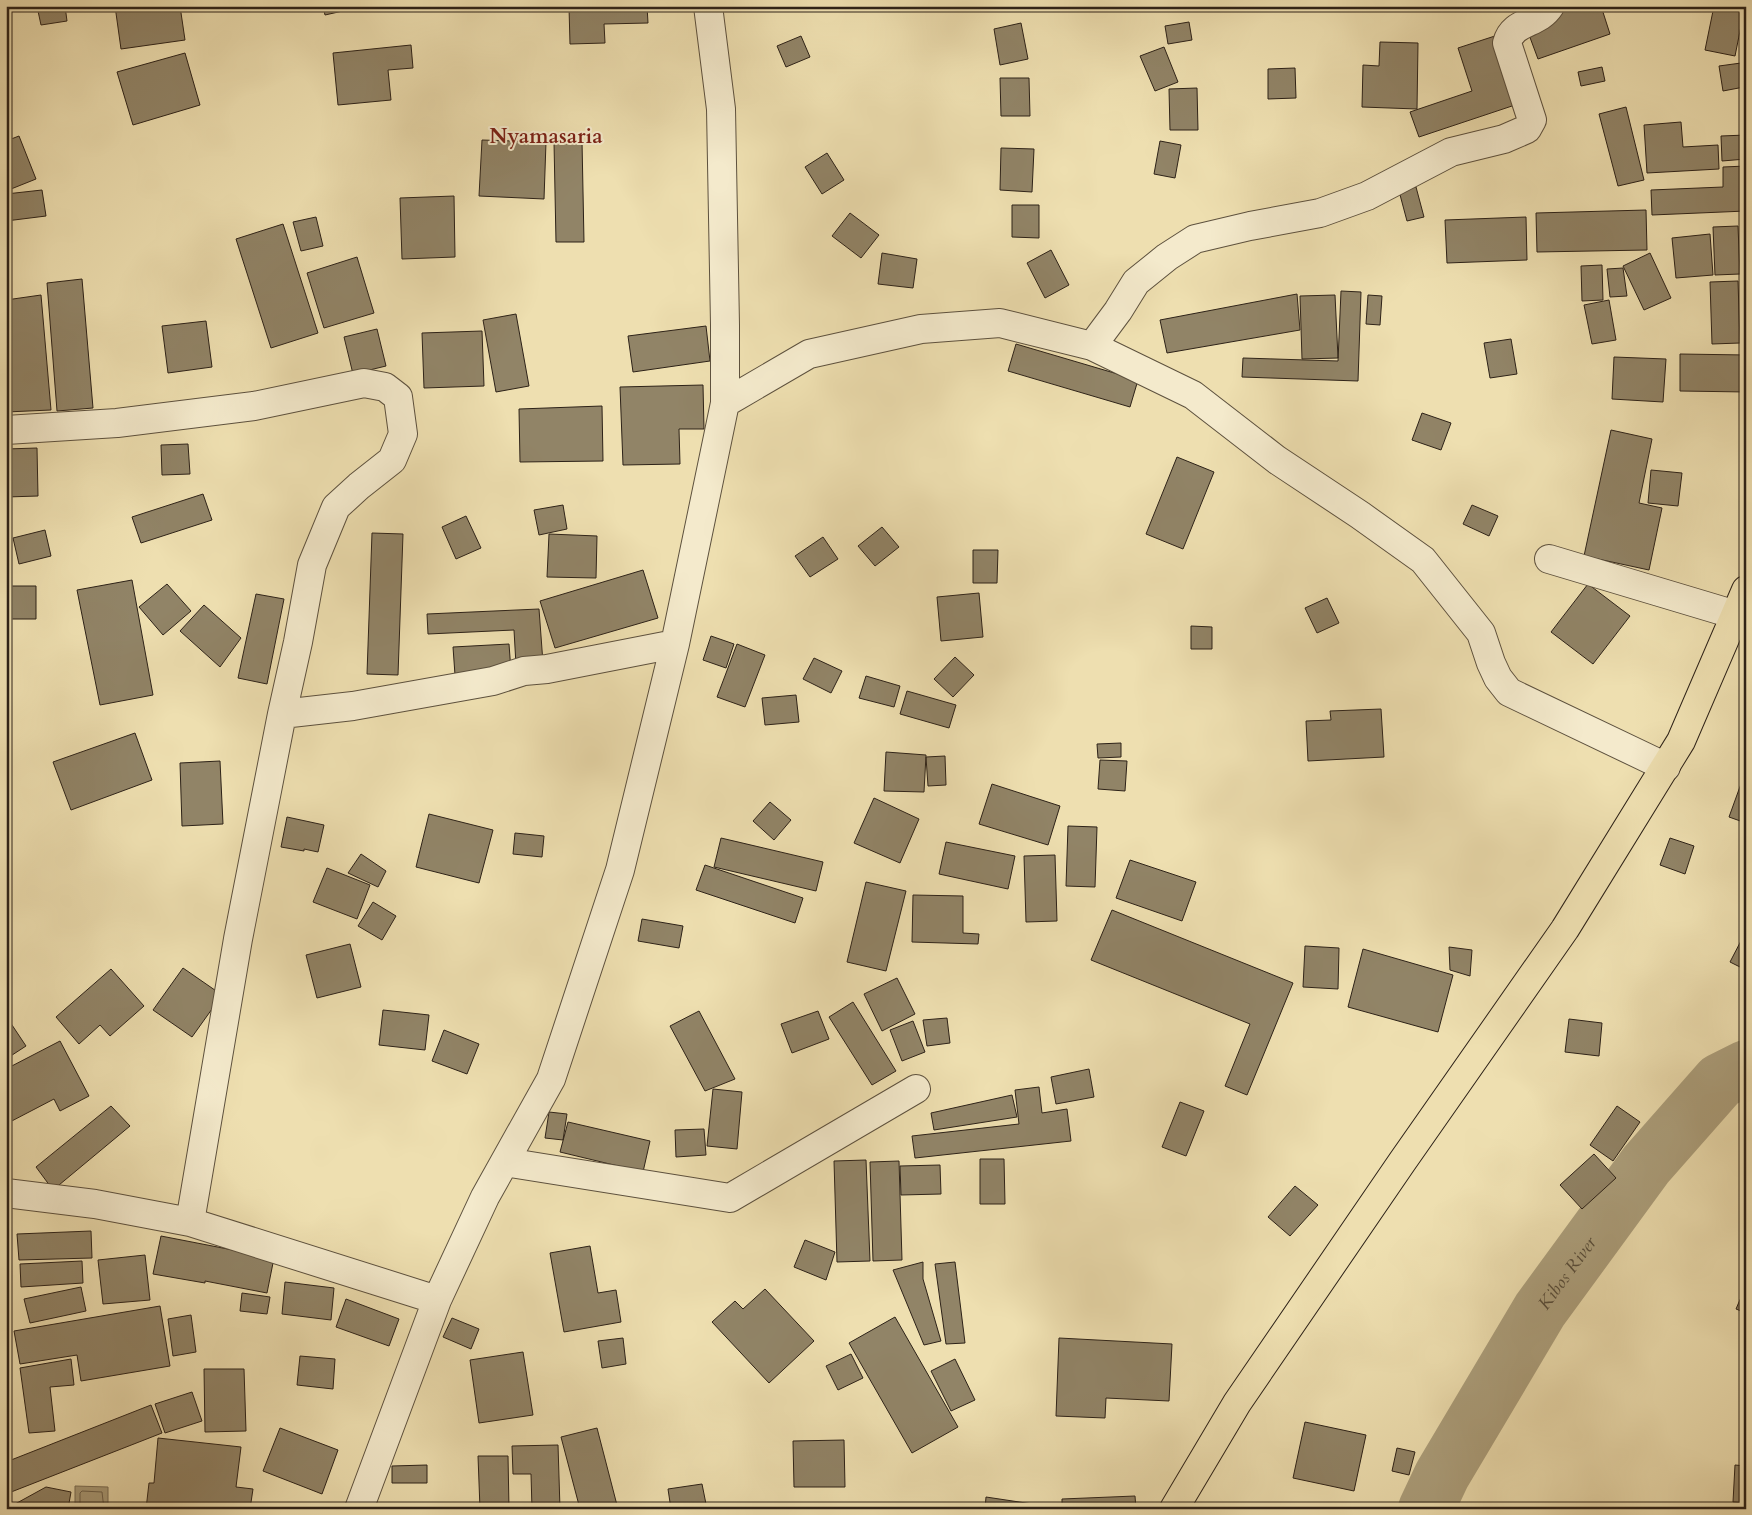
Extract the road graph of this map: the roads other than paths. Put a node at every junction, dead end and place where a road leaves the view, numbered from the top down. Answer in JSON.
{"nodes":[{"id":1,"x":708,"y":6,"type":"edge"},
{"id":2,"x":1550,"y":6,"type":"edge"},
{"id":3,"x":1092,"y":346,"type":"junction"},
{"id":4,"x":725,"y":403,"type":"junction"},
{"id":5,"x":6,"y":430,"type":"edge"},
{"id":6,"x":1549,"y":558,"type":"dead end"},
{"id":7,"x":1743,"y":607,"type":"edge"},
{"id":8,"x":675,"y":644,"type":"junction"},
{"id":9,"x":282,"y":714,"type":"junction"},
{"id":10,"x":1666,"y":766,"type":"junction"},
{"id":11,"x":916,"y":1088,"type":"dead end"},
{"id":12,"x":505,"y":1162,"type":"junction"},
{"id":13,"x":6,"y":1193,"type":"edge"},
{"id":14,"x":190,"y":1222,"type":"junction"},
{"id":15,"x":437,"y":1300,"type":"junction"},
{"id":16,"x":359,"y":1509,"type":"edge"},
{"id":17,"x":1174,"y":1509,"type":"edge"}],
"edges":[{"from":1,"to":4,"type":"street"},
{"from":2,"to":3,"type":"street"},
{"from":3,"to":4,"type":"street"},
{"from":3,"to":10,"type":"street"},
{"from":4,"to":8,"type":"street"},
{"from":5,"to":9,"type":"street"},
{"from":6,"to":7,"type":"street"},
{"from":7,"to":10,"type":"main road"},
{"from":8,"to":9,"type":"street"},
{"from":8,"to":12,"type":"street"},
{"from":9,"to":14,"type":"street"},
{"from":10,"to":17,"type":"main road"},
{"from":11,"to":12,"type":"street"},
{"from":12,"to":15,"type":"street"},
{"from":13,"to":14,"type":"street"},
{"from":14,"to":15,"type":"street"},
{"from":15,"to":16,"type":"street"}]}
